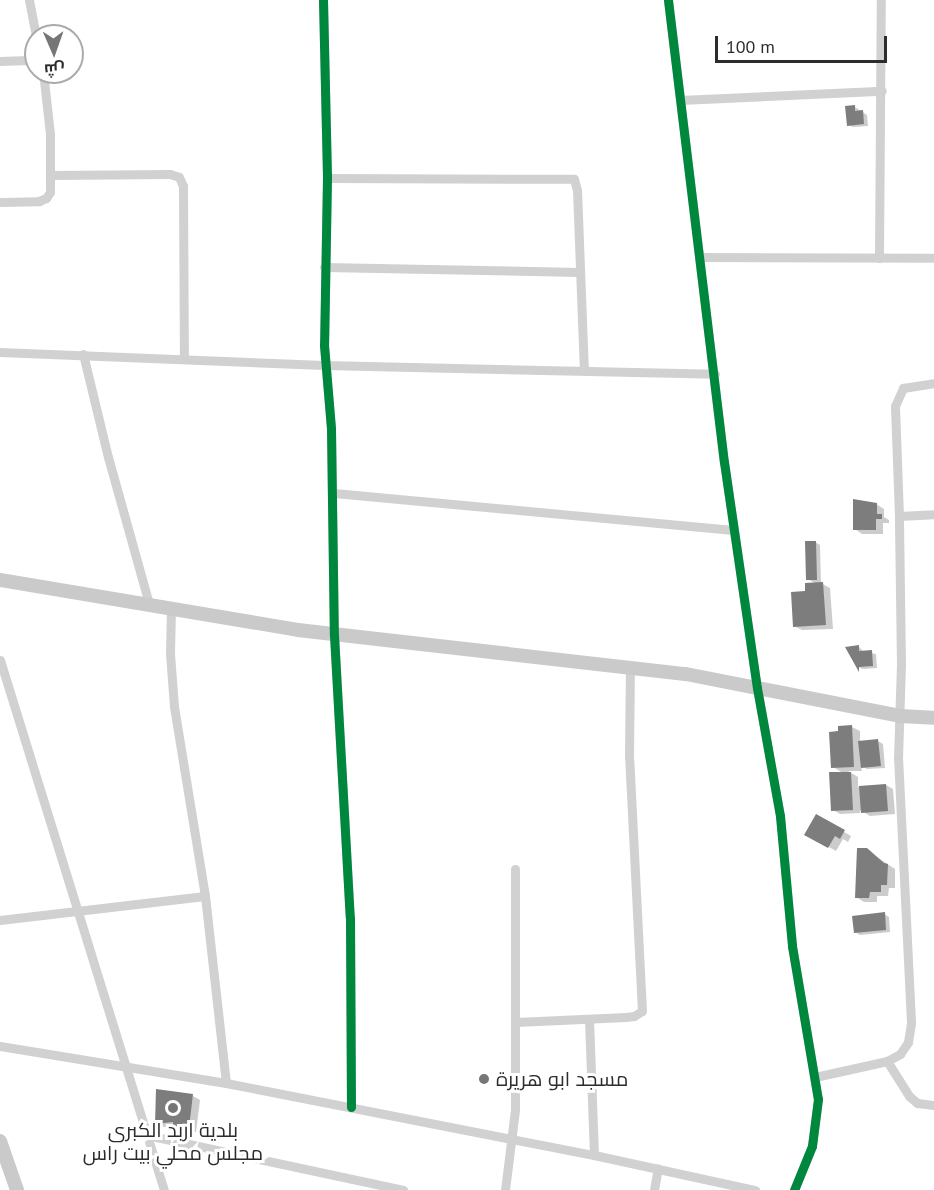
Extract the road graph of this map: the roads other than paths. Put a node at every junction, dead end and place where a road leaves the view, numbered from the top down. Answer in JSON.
{"nodes":[{"id":1,"x":29,"y":0,"type":"edge"},
{"id":2,"x":323,"y":0,"type":"edge"},
{"id":3,"x":668,"y":0,"type":"edge"},
{"id":4,"x":881,"y":0,"type":"edge"},
{"id":5,"x":34,"y":24,"type":"edge"},
{"id":6,"x":24,"y":60,"type":"edge"},
{"id":7,"x":0,"y":61,"type":"edge"},
{"id":8,"x":45,"y":84,"type":"edge"},
{"id":9,"x":882,"y":91,"type":"junction"},
{"id":10,"x":680,"y":100,"type":"junction"},
{"id":11,"x":51,"y":175,"type":"junction"},
{"id":12,"x":327,"y":177,"type":"junction"},
{"id":13,"x":0,"y":202,"type":"edge"},
{"id":14,"x":699,"y":257,"type":"junction"},
{"id":15,"x":879,"y":258,"type":"junction"},
{"id":16,"x":934,"y":258,"type":"edge"},
{"id":17,"x":324,"y":267,"type":"junction"},
{"id":18,"x":579,"y":272,"type":"junction"},
{"id":19,"x":0,"y":352,"type":"edge"},
{"id":20,"x":83,"y":354,"type":"junction"},
{"id":21,"x":184,"y":359,"type":"junction"},
{"id":22,"x":324,"y":365,"type":"junction"},
{"id":23,"x":584,"y":370,"type":"junction"},
{"id":24,"x":715,"y":374,"type":"junction"},
{"id":25,"x":934,"y":383,"type":"edge"},
{"id":26,"x":334,"y":493,"type":"junction"},
{"id":27,"x":934,"y":514,"type":"edge"},
{"id":28,"x":899,"y":516,"type":"junction"},
{"id":29,"x":733,"y":530,"type":"junction"},
{"id":30,"x":0,"y":580,"type":"edge"},
{"id":31,"x":149,"y":604,"type":"junction"},
{"id":32,"x":171,"y":608,"type":"junction"},
{"id":33,"x":334,"y":635,"type":"junction"},
{"id":34,"x":0,"y":660,"type":"edge"},
{"id":35,"x":630,"y":667,"type":"junction"},
{"id":36,"x":757,"y":688,"type":"junction"},
{"id":37,"x":900,"y":716,"type":"junction"},
{"id":38,"x":934,"y":718,"type":"edge"},
{"id":39,"x":515,"y":869,"type":"dead end"},
{"id":40,"x":205,"y":896,"type":"junction"},
{"id":41,"x":77,"y":910,"type":"junction"},
{"id":42,"x":0,"y":920,"type":"edge"},
{"id":43,"x":589,"y":1019,"type":"junction"},
{"id":44,"x":516,"y":1022,"type":"junction"},
{"id":45,"x":0,"y":1046,"type":"edge"},
{"id":46,"x":887,"y":1061,"type":"junction"},
{"id":47,"x":125,"y":1066,"type":"junction"},
{"id":48,"x":815,"y":1077,"type":"junction"},
{"id":49,"x":226,"y":1083,"type":"junction"},
{"id":50,"x":934,"y":1105,"type":"edge"},
{"id":51,"x":351,"y":1107,"type":"junction"},
{"id":52,"x":147,"y":1136,"type":"junction"},
{"id":53,"x":511,"y":1138,"type":"junction"},
{"id":54,"x":0,"y":1141,"type":"edge"},
{"id":55,"x":594,"y":1155,"type":"junction"},
{"id":56,"x":658,"y":1168,"type":"junction"},
{"id":57,"x":17,"y":1190,"type":"edge"},
{"id":58,"x":164,"y":1190,"type":"edge"},
{"id":59,"x":403,"y":1190,"type":"edge"},
{"id":60,"x":505,"y":1190,"type":"edge"},
{"id":61,"x":654,"y":1190,"type":"edge"},
{"id":62,"x":755,"y":1190,"type":"edge"},
{"id":63,"x":794,"y":1190,"type":"edge"}],
"edges":[{"from":1,"to":5,"type":"street"},
{"from":2,"to":12,"type":"street"},
{"from":3,"to":10,"type":"street"},
{"from":4,"to":9,"type":"street"},
{"from":6,"to":7,"type":"street"},
{"from":8,"to":11,"type":"street"},
{"from":9,"to":10,"type":"street"},
{"from":9,"to":15,"type":"street"},
{"from":10,"to":14,"type":"street"},
{"from":11,"to":13,"type":"street"},
{"from":11,"to":21,"type":"street"},
{"from":12,"to":17,"type":"street"},
{"from":12,"to":18,"type":"street"},
{"from":14,"to":15,"type":"street"},
{"from":14,"to":24,"type":"street"},
{"from":15,"to":16,"type":"street"},
{"from":17,"to":18,"type":"street"},
{"from":17,"to":22,"type":"street"},
{"from":18,"to":23,"type":"street"},
{"from":19,"to":20,"type":"street"},
{"from":20,"to":21,"type":"street"},
{"from":20,"to":31,"type":"street"},
{"from":21,"to":22,"type":"street"},
{"from":22,"to":23,"type":"street"},
{"from":22,"to":26,"type":"street"},
{"from":23,"to":24,"type":"street"},
{"from":24,"to":29,"type":"street"},
{"from":25,"to":28,"type":"street"},
{"from":26,"to":29,"type":"street"},
{"from":26,"to":33,"type":"street"},
{"from":27,"to":28,"type":"street"},
{"from":28,"to":37,"type":"street"},
{"from":29,"to":36,"type":"street"},
{"from":30,"to":31,"type":"street"},
{"from":31,"to":32,"type":"street"},
{"from":32,"to":33,"type":"street"},
{"from":32,"to":40,"type":"street"},
{"from":33,"to":35,"type":"street"},
{"from":33,"to":51,"type":"street"},
{"from":34,"to":41,"type":"street"},
{"from":35,"to":36,"type":"street"},
{"from":35,"to":43,"type":"street"},
{"from":36,"to":37,"type":"street"},
{"from":36,"to":48,"type":"street"},
{"from":37,"to":38,"type":"street"},
{"from":37,"to":46,"type":"street"},
{"from":39,"to":44,"type":"street"},
{"from":40,"to":41,"type":"street"},
{"from":40,"to":49,"type":"street"},
{"from":41,"to":42,"type":"street"},
{"from":41,"to":47,"type":"street"},
{"from":43,"to":44,"type":"street"},
{"from":43,"to":55,"type":"street"},
{"from":44,"to":53,"type":"street"},
{"from":45,"to":47,"type":"street"},
{"from":46,"to":48,"type":"street"},
{"from":46,"to":50,"type":"street"},
{"from":47,"to":49,"type":"street"},
{"from":47,"to":52,"type":"street"},
{"from":48,"to":63,"type":"street"},
{"from":49,"to":51,"type":"street"},
{"from":51,"to":53,"type":"street"},
{"from":52,"to":58,"type":"street"},
{"from":52,"to":59,"type":"street"},
{"from":53,"to":55,"type":"street"},
{"from":53,"to":60,"type":"street"},
{"from":54,"to":57,"type":"street"},
{"from":55,"to":56,"type":"street"},
{"from":56,"to":61,"type":"street"},
{"from":56,"to":62,"type":"street"}]}
